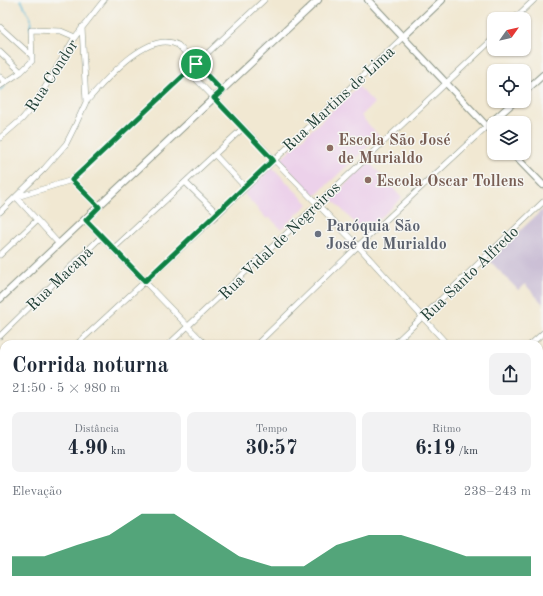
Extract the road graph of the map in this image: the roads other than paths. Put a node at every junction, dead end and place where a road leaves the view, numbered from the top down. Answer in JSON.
{"nodes":[{"id":1,"x":104,"y":0,"type":"edge"},
{"id":2,"x":264,"y":0,"type":"edge"},
{"id":3,"x":318,"y":0,"type":"edge"},
{"id":4,"x":368,"y":0,"type":"edge"},
{"id":5,"x":442,"y":0,"type":"edge"},
{"id":6,"x":534,"y":0,"type":"edge"},
{"id":7,"x":521,"y":12,"type":"edge"},
{"id":8,"x":0,"y":27,"type":"edge"},
{"id":9,"x":82,"y":27,"type":"junction"},
{"id":10,"x":75,"y":37,"type":"junction"},
{"id":11,"x":403,"y":37,"type":"junction"},
{"id":12,"x":487,"y":45,"type":"edge"},
{"id":13,"x":0,"y":52,"type":"edge"},
{"id":14,"x":32,"y":56,"type":"junction"},
{"id":15,"x":196,"y":64,"type":"junction"},
{"id":16,"x":188,"y":71,"type":"junction"},
{"id":17,"x":21,"y":72,"type":"junction"},
{"id":18,"x":543,"y":75,"type":"edge"},
{"id":19,"x":0,"y":77,"type":"edge"},
{"id":20,"x":6,"y":82,"type":"junction"},
{"id":21,"x":447,"y":83,"type":"junction"},
{"id":22,"x":0,"y":86,"type":"edge"},
{"id":23,"x":531,"y":86,"type":"edge"},
{"id":24,"x":222,"y":91,"type":"junction"},
{"id":25,"x":214,"y":98,"type":"junction"},
{"id":26,"x":86,"y":102,"type":"junction"},
{"id":27,"x":506,"y":108,"type":"edge"},
{"id":28,"x":498,"y":116,"type":"edge"},
{"id":29,"x":487,"y":126,"type":"joint"},
{"id":30,"x":244,"y":128,"type":"junction"},
{"id":31,"x":0,"y":138,"type":"edge"},
{"id":32,"x":215,"y":155,"type":"junction"},
{"id":33,"x":273,"y":160,"type":"junction"},
{"id":34,"x":519,"y":160,"type":"edge"},
{"id":35,"x":72,"y":180,"type":"junction"},
{"id":36,"x":185,"y":182,"type":"junction"},
{"id":37,"x":543,"y":186,"type":"edge"},
{"id":38,"x":245,"y":187,"type":"junction"},
{"id":39,"x":16,"y":198,"type":"junction"},
{"id":40,"x":543,"y":202,"type":"edge"},
{"id":41,"x":317,"y":204,"type":"junction"},
{"id":42,"x":99,"y":207,"type":"junction"},
{"id":43,"x":0,"y":212,"type":"edge"},
{"id":44,"x":218,"y":214,"type":"junction"},
{"id":45,"x":37,"y":220,"type":"junction"},
{"id":46,"x":86,"y":220,"type":"junction"},
{"id":47,"x":101,"y":237,"type":"junction"},
{"id":48,"x":59,"y":244,"type":"junction"},
{"id":49,"x":358,"y":246,"type":"junction"},
{"id":50,"x":113,"y":249,"type":"junction"},
{"id":51,"x":0,"y":255,"type":"edge"},
{"id":52,"x":145,"y":281,"type":"junction"},
{"id":53,"x":0,"y":298,"type":"edge"},
{"id":54,"x":422,"y":317,"type":"junction"},
{"id":55,"x":188,"y":326,"type":"junction"},
{"id":56,"x":543,"y":333,"type":"edge"},
{"id":57,"x":0,"y":336,"type":"edge"},
{"id":58,"x":80,"y":340,"type":"edge"},
{"id":59,"x":173,"y":340,"type":"edge"},
{"id":60,"x":201,"y":340,"type":"edge"},
{"id":61,"x":261,"y":340,"type":"edge"},
{"id":62,"x":398,"y":340,"type":"edge"},
{"id":63,"x":443,"y":340,"type":"edge"},
{"id":64,"x":535,"y":340,"type":"edge"}],
"edges":[{"from":1,"to":9,"type":"street","name":"Rua Condor"},
{"from":2,"to":15,"type":"street"},
{"from":3,"to":24,"type":"street"},
{"from":4,"to":11,"type":"street"},
{"from":5,"to":11,"type":"street","name":"Rua Martins de Lima"},
{"from":6,"to":7,"type":"street"},
{"from":8,"to":14,"type":"street"},
{"from":9,"to":10,"type":"street","name":"Rua Condor"},
{"from":9,"to":26,"type":"street"},
{"from":10,"to":14,"type":"street"},
{"from":10,"to":31,"type":"street","name":"Rua Condor"},
{"from":11,"to":21,"type":"street"},
{"from":11,"to":33,"type":"street","name":"Rua Martins de Lima"},
{"from":12,"to":21,"type":"street","name":"Rua Vidal de Negreiros"},
{"from":13,"to":17,"type":"street"},
{"from":14,"to":17,"type":"street"},
{"from":15,"to":16,"type":"street"},
{"from":15,"to":24,"type":"street"},
{"from":15,"to":26,"type":"street"},
{"from":16,"to":25,"type":"street"},
{"from":16,"to":35,"type":"street"},
{"from":17,"to":20,"type":"street"},
{"from":18,"to":23,"type":"street"},
{"from":19,"to":20,"type":"street"},
{"from":20,"to":22,"type":"street"},
{"from":21,"to":29,"type":"street"},
{"from":21,"to":41,"type":"street","name":"Rua Vidal de Negreiros"},
{"from":24,"to":25,"type":"street"},
{"from":25,"to":30,"type":"street"},
{"from":25,"to":42,"type":"street"},
{"from":26,"to":39,"type":"street"},
{"from":27,"to":28,"type":"street"},
{"from":29,"to":49,"type":"street"},
{"from":30,"to":32,"type":"street"},
{"from":30,"to":33,"type":"street"},
{"from":32,"to":36,"type":"street"},
{"from":32,"to":38,"type":"street"},
{"from":33,"to":38,"type":"street","name":"Rua Martins de Lima"},
{"from":33,"to":41,"type":"street"},
{"from":34,"to":37,"type":"street"},
{"from":35,"to":39,"type":"street"},
{"from":35,"to":42,"type":"street"},
{"from":36,"to":44,"type":"street"},
{"from":36,"to":50,"type":"street"},
{"from":38,"to":44,"type":"street","name":"Rua Martins de Lima"},
{"from":39,"to":43,"type":"street"},
{"from":39,"to":45,"type":"street"},
{"from":40,"to":54,"type":"street","name":"Rua Santo Alfredo"},
{"from":41,"to":49,"type":"street"},
{"from":41,"to":55,"type":"street","name":"Rua Vidal de Negreiros"},
{"from":42,"to":46,"type":"street"},
{"from":44,"to":52,"type":"street","name":"Rua Martins de Lima"},
{"from":45,"to":48,"type":"street"},
{"from":45,"to":51,"type":"street"},
{"from":46,"to":47,"type":"street"},
{"from":46,"to":48,"type":"street"},
{"from":47,"to":50,"type":"street"},
{"from":47,"to":57,"type":"street","name":"Rua Macapá"},
{"from":48,"to":53,"type":"street"},
{"from":49,"to":54,"type":"street"},
{"from":49,"to":61,"type":"street"},
{"from":50,"to":52,"type":"street"},
{"from":52,"to":55,"type":"street"},
{"from":52,"to":58,"type":"street","name":"Rua Martins de Lima"},
{"from":54,"to":62,"type":"street","name":"Rua Santo Alfredo"},
{"from":54,"to":63,"type":"street"},
{"from":55,"to":59,"type":"street","name":"Rua Vidal de Negreiros"},
{"from":55,"to":60,"type":"street"},
{"from":56,"to":64,"type":"street"}]}
